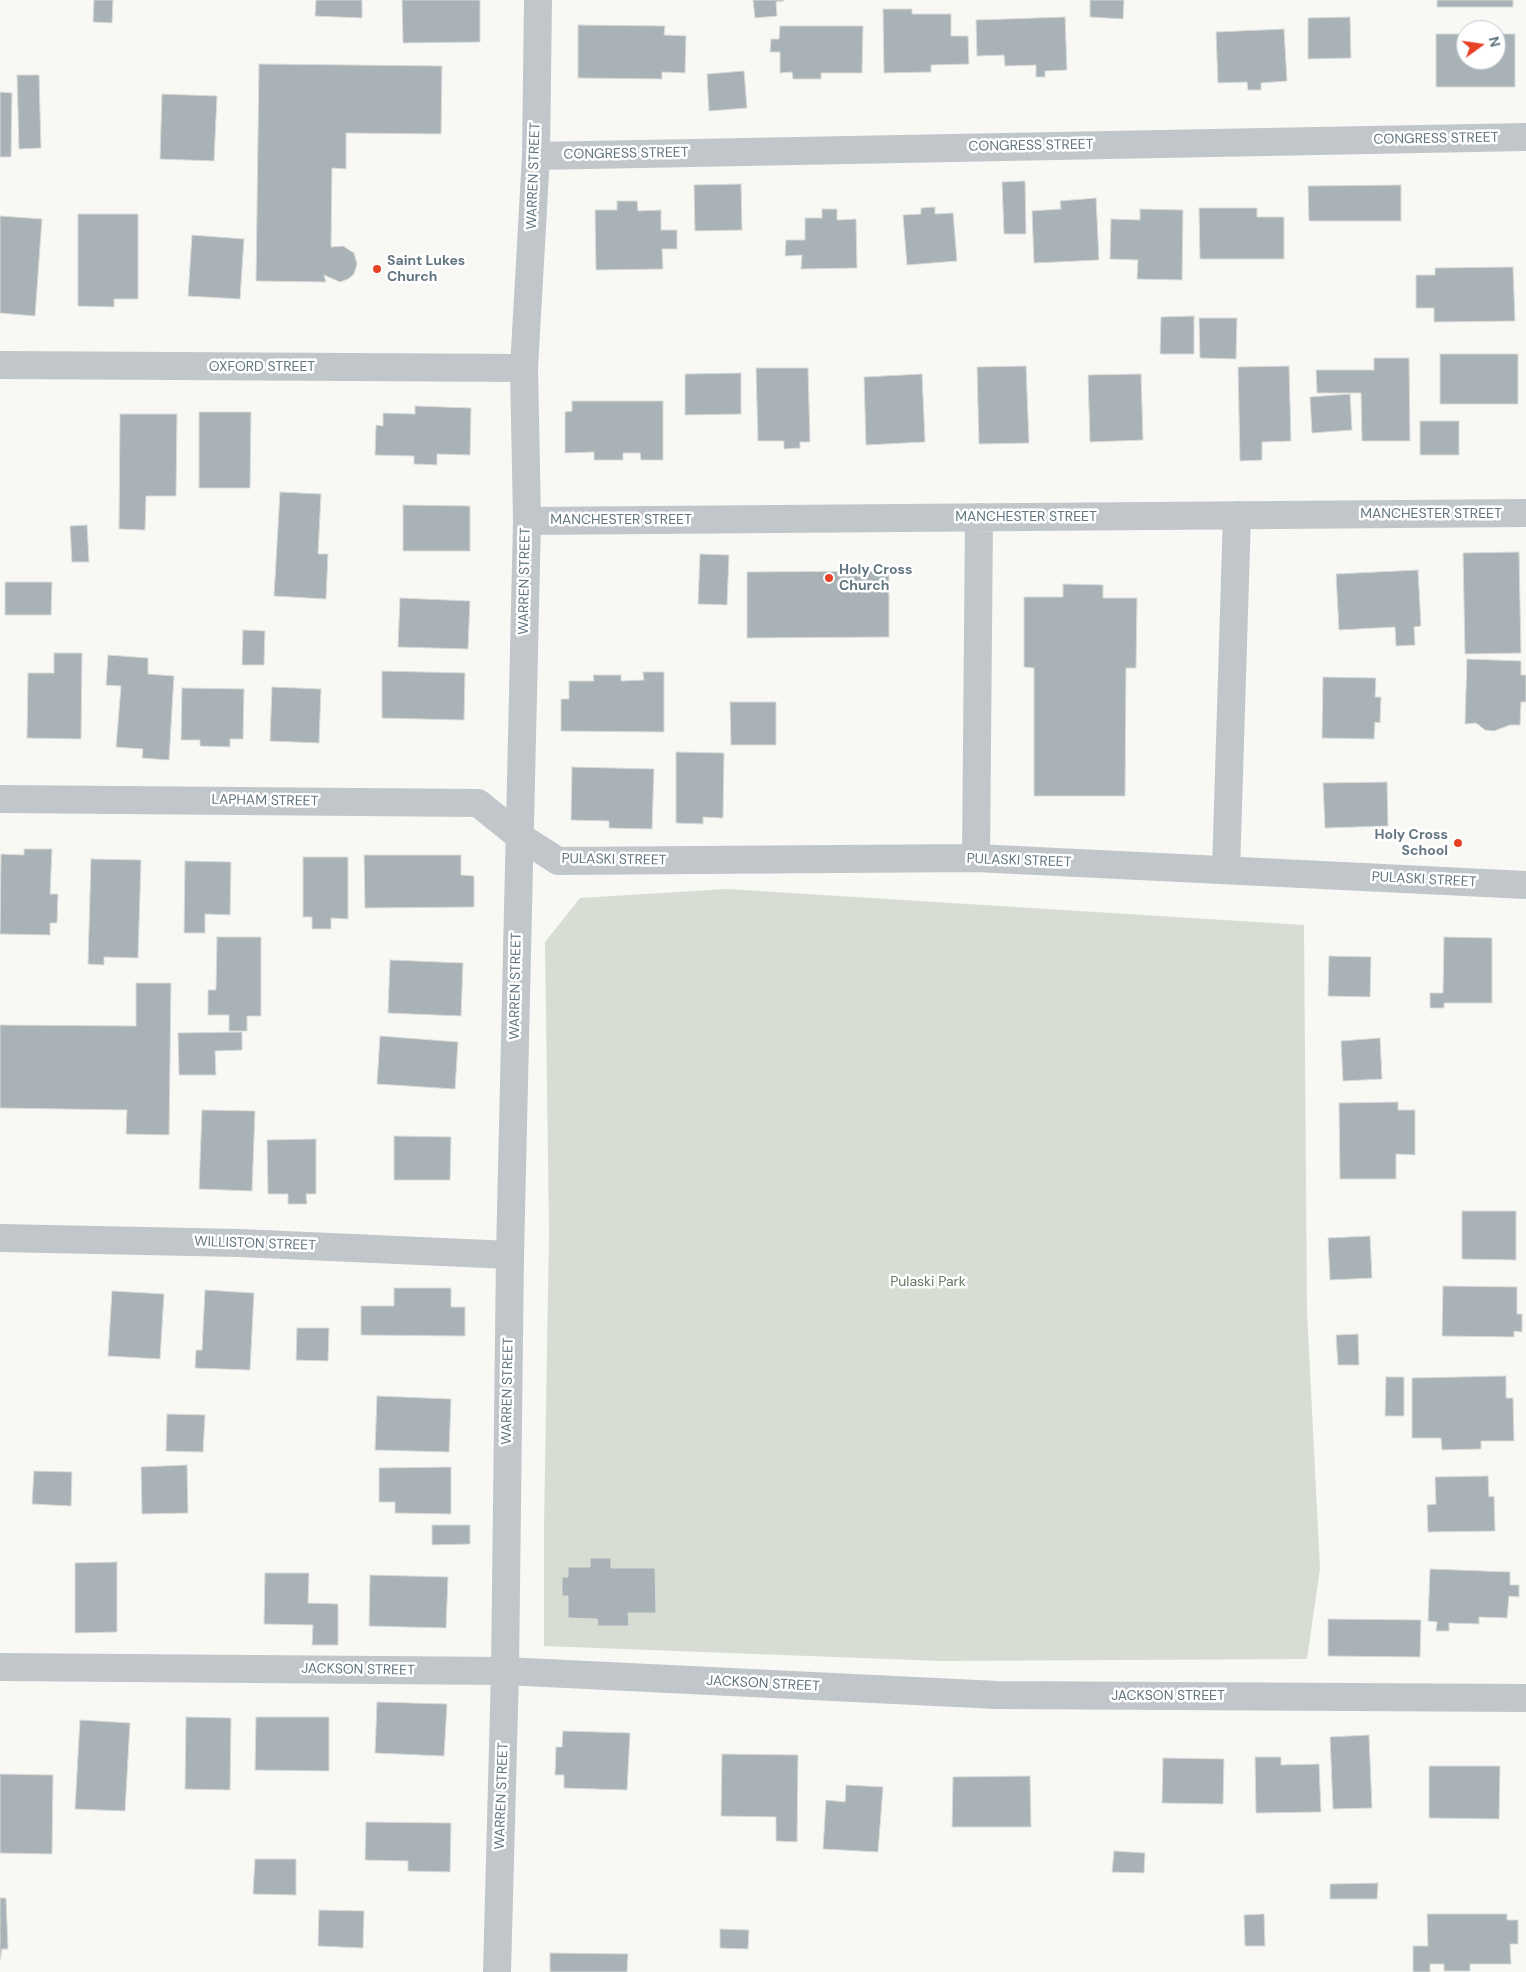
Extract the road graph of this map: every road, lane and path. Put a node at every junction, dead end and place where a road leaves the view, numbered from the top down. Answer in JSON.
{"nodes":[{"id":1,"x":538,"y":0,"type":"edge"},
{"id":2,"x":1526,"y":137,"type":"edge"},
{"id":3,"x":536,"y":156,"type":"junction"},
{"id":4,"x":0,"y":365,"type":"edge"},
{"id":5,"x":524,"y":368,"type":"junction"},
{"id":6,"x":1526,"y":513,"type":"edge"},
{"id":7,"x":1237,"y":515,"type":"junction"},
{"id":8,"x":979,"y":517,"type":"junction"},
{"id":9,"x":527,"y":521,"type":"junction"},
{"id":10,"x":0,"y":799,"type":"edge"},
{"id":11,"x":519,"y":836,"type":"junction"},
{"id":12,"x":976,"y":858,"type":"junction"},
{"id":13,"x":1226,"y":870,"type":"junction"},
{"id":14,"x":1526,"y":885,"type":"edge"},
{"id":15,"x":0,"y":1238,"type":"edge"},
{"id":16,"x":510,"y":1255,"type":"junction"},
{"id":17,"x":0,"y":1667,"type":"edge"},
{"id":18,"x":505,"y":1671,"type":"junction"},
{"id":19,"x":1526,"y":1698,"type":"edge"},
{"id":20,"x":497,"y":1972,"type":"edge"}],
"edges":[{"from":1,"to":3,"type":"street","name":"WARREN STREET"},
{"from":2,"to":3,"type":"street","name":"CONGRESS STREET"},
{"from":3,"to":5,"type":"street","name":"WARREN STREET"},
{"from":4,"to":5,"type":"street","name":"OXFORD STREET"},
{"from":5,"to":9,"type":"street","name":"WARREN STREET"},
{"from":6,"to":7,"type":"street","name":"MANCHESTER STREET"},
{"from":7,"to":8,"type":"street","name":"MANCHESTER STREET"},
{"from":7,"to":13,"type":"street"},
{"from":8,"to":9,"type":"street","name":"MANCHESTER STREET"},
{"from":8,"to":12,"type":"street"},
{"from":9,"to":11,"type":"street","name":"WARREN STREET"},
{"from":10,"to":11,"type":"street","name":"LAPHAM STREET"},
{"from":11,"to":12,"type":"street","name":"PULASKI STREET"},
{"from":11,"to":16,"type":"street","name":"WARREN STREET"},
{"from":12,"to":13,"type":"street","name":"PULASKI STREET"},
{"from":13,"to":14,"type":"street","name":"PULASKI STREET"},
{"from":15,"to":16,"type":"street","name":"WILLISTON STREET"},
{"from":16,"to":18,"type":"street","name":"WARREN STREET"},
{"from":17,"to":18,"type":"street","name":"JACKSON STREET"},
{"from":18,"to":19,"type":"street","name":"JACKSON STREET"},
{"from":18,"to":20,"type":"street","name":"WARREN STREET"}]}
